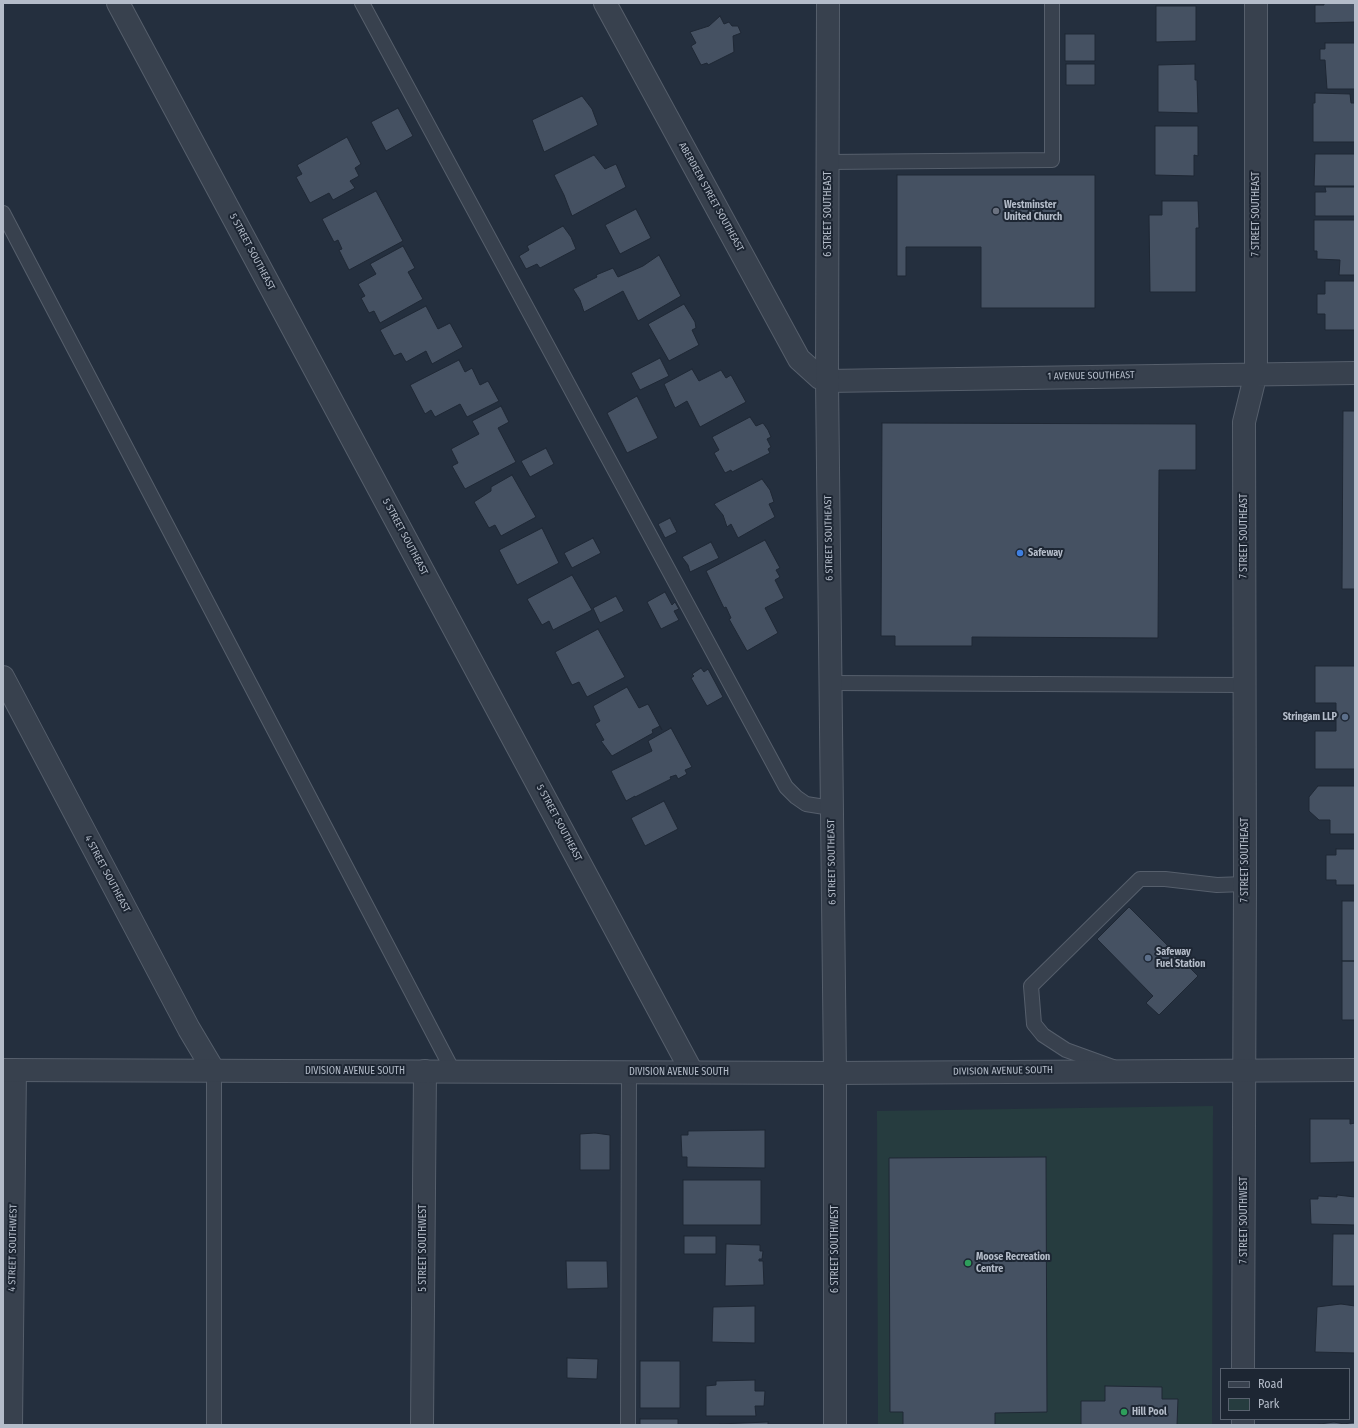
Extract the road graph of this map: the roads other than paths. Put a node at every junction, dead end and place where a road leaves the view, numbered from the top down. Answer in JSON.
{"nodes":[{"id":1,"x":118,"y":3,"type":"edge"},
{"id":2,"x":362,"y":3,"type":"edge"},
{"id":3,"x":606,"y":3,"type":"edge"},
{"id":4,"x":828,"y":3,"type":"edge"},
{"id":5,"x":1052,"y":3,"type":"edge"},
{"id":6,"x":1256,"y":3,"type":"edge"},
{"id":7,"x":828,"y":162,"type":"junction"},
{"id":8,"x":3,"y":213,"type":"edge"},
{"id":9,"x":1256,"y":373,"type":"junction"},
{"id":10,"x":1355,"y":373,"type":"edge"},
{"id":11,"x":827,"y":381,"type":"junction"},
{"id":12,"x":3,"y":676,"type":"edge"},
{"id":13,"x":830,"y":683,"type":"junction"},
{"id":14,"x":1244,"y":684,"type":"junction"},
{"id":15,"x":831,"y":808,"type":"junction"},
{"id":16,"x":1245,"y":884,"type":"junction"},
{"id":17,"x":9,"y":1070,"type":"edge"},
{"id":18,"x":1123,"y":1070,"type":"junction"},
{"id":19,"x":1355,"y":1070,"type":"edge"},
{"id":20,"x":214,"y":1071,"type":"junction"},
{"id":21,"x":425,"y":1071,"type":"junction"},
{"id":22,"x":453,"y":1071,"type":"junction"},
{"id":23,"x":1245,"y":1071,"type":"junction"},
{"id":24,"x":629,"y":1072,"type":"junction"},
{"id":25,"x":692,"y":1072,"type":"junction"},
{"id":26,"x":835,"y":1073,"type":"junction"},
{"id":27,"x":1243,"y":1368,"type":"edge"},
{"id":28,"x":11,"y":1425,"type":"edge"},
{"id":29,"x":214,"y":1425,"type":"edge"},
{"id":30,"x":422,"y":1425,"type":"edge"},
{"id":31,"x":628,"y":1425,"type":"edge"},
{"id":32,"x":834,"y":1425,"type":"edge"}],
"edges":[{"from":1,"to":25,"type":"street","name":"5 STREET SOUTHEAST"},
{"from":2,"to":15,"type":"lane"},
{"from":3,"to":11,"type":"street","name":"ABERDEEN STREET SOUTHEAST"},
{"from":4,"to":7,"type":"street","name":"6 STREET SOUTHEAST"},
{"from":5,"to":7,"type":"lane"},
{"from":6,"to":9,"type":"street","name":"7 STREET SOUTHEAST"},
{"from":7,"to":11,"type":"street","name":"6 STREET SOUTHEAST"},
{"from":8,"to":22,"type":"lane"},
{"from":9,"to":10,"type":"street","name":"1 AVENUE SOUTHEAST"},
{"from":9,"to":11,"type":"street","name":"1 AVENUE SOUTHEAST"},
{"from":9,"to":14,"type":"street","name":"7 STREET SOUTHEAST"},
{"from":11,"to":13,"type":"street","name":"6 STREET SOUTHEAST"},
{"from":12,"to":20,"type":"street","name":"4 STREET SOUTHEAST"},
{"from":13,"to":14,"type":"lane"},
{"from":13,"to":15,"type":"street","name":"6 STREET SOUTHEAST"},
{"from":14,"to":16,"type":"street","name":"7 STREET SOUTHEAST"},
{"from":15,"to":26,"type":"street","name":"6 STREET SOUTHEAST"},
{"from":16,"to":18,"type":"lane"},
{"from":16,"to":23,"type":"street","name":"7 STREET SOUTHEAST"},
{"from":17,"to":20,"type":"street","name":"DIVISION AVENUE SOUTH"},
{"from":17,"to":28,"type":"street","name":"4 STREET SOUTHWEST"},
{"from":18,"to":23,"type":"street","name":"DIVISION AVENUE SOUTH"},
{"from":18,"to":26,"type":"street","name":"DIVISION AVENUE SOUTH"},
{"from":19,"to":23,"type":"street","name":"DIVISION AVENUE SOUTH"},
{"from":20,"to":21,"type":"street","name":"DIVISION AVENUE SOUTH"},
{"from":20,"to":29,"type":"lane"},
{"from":21,"to":22,"type":"street","name":"DIVISION AVENUE SOUTH"},
{"from":21,"to":30,"type":"street","name":"5 STREET SOUTHWEST"},
{"from":22,"to":24,"type":"street","name":"DIVISION AVENUE SOUTH"},
{"from":23,"to":27,"type":"street","name":"7 STREET SOUTHWEST"},
{"from":24,"to":25,"type":"street","name":"DIVISION AVENUE SOUTH"},
{"from":24,"to":31,"type":"lane"},
{"from":25,"to":26,"type":"street","name":"DIVISION AVENUE SOUTH"},
{"from":26,"to":32,"type":"street","name":"6 STREET SOUTHWEST"}]}
